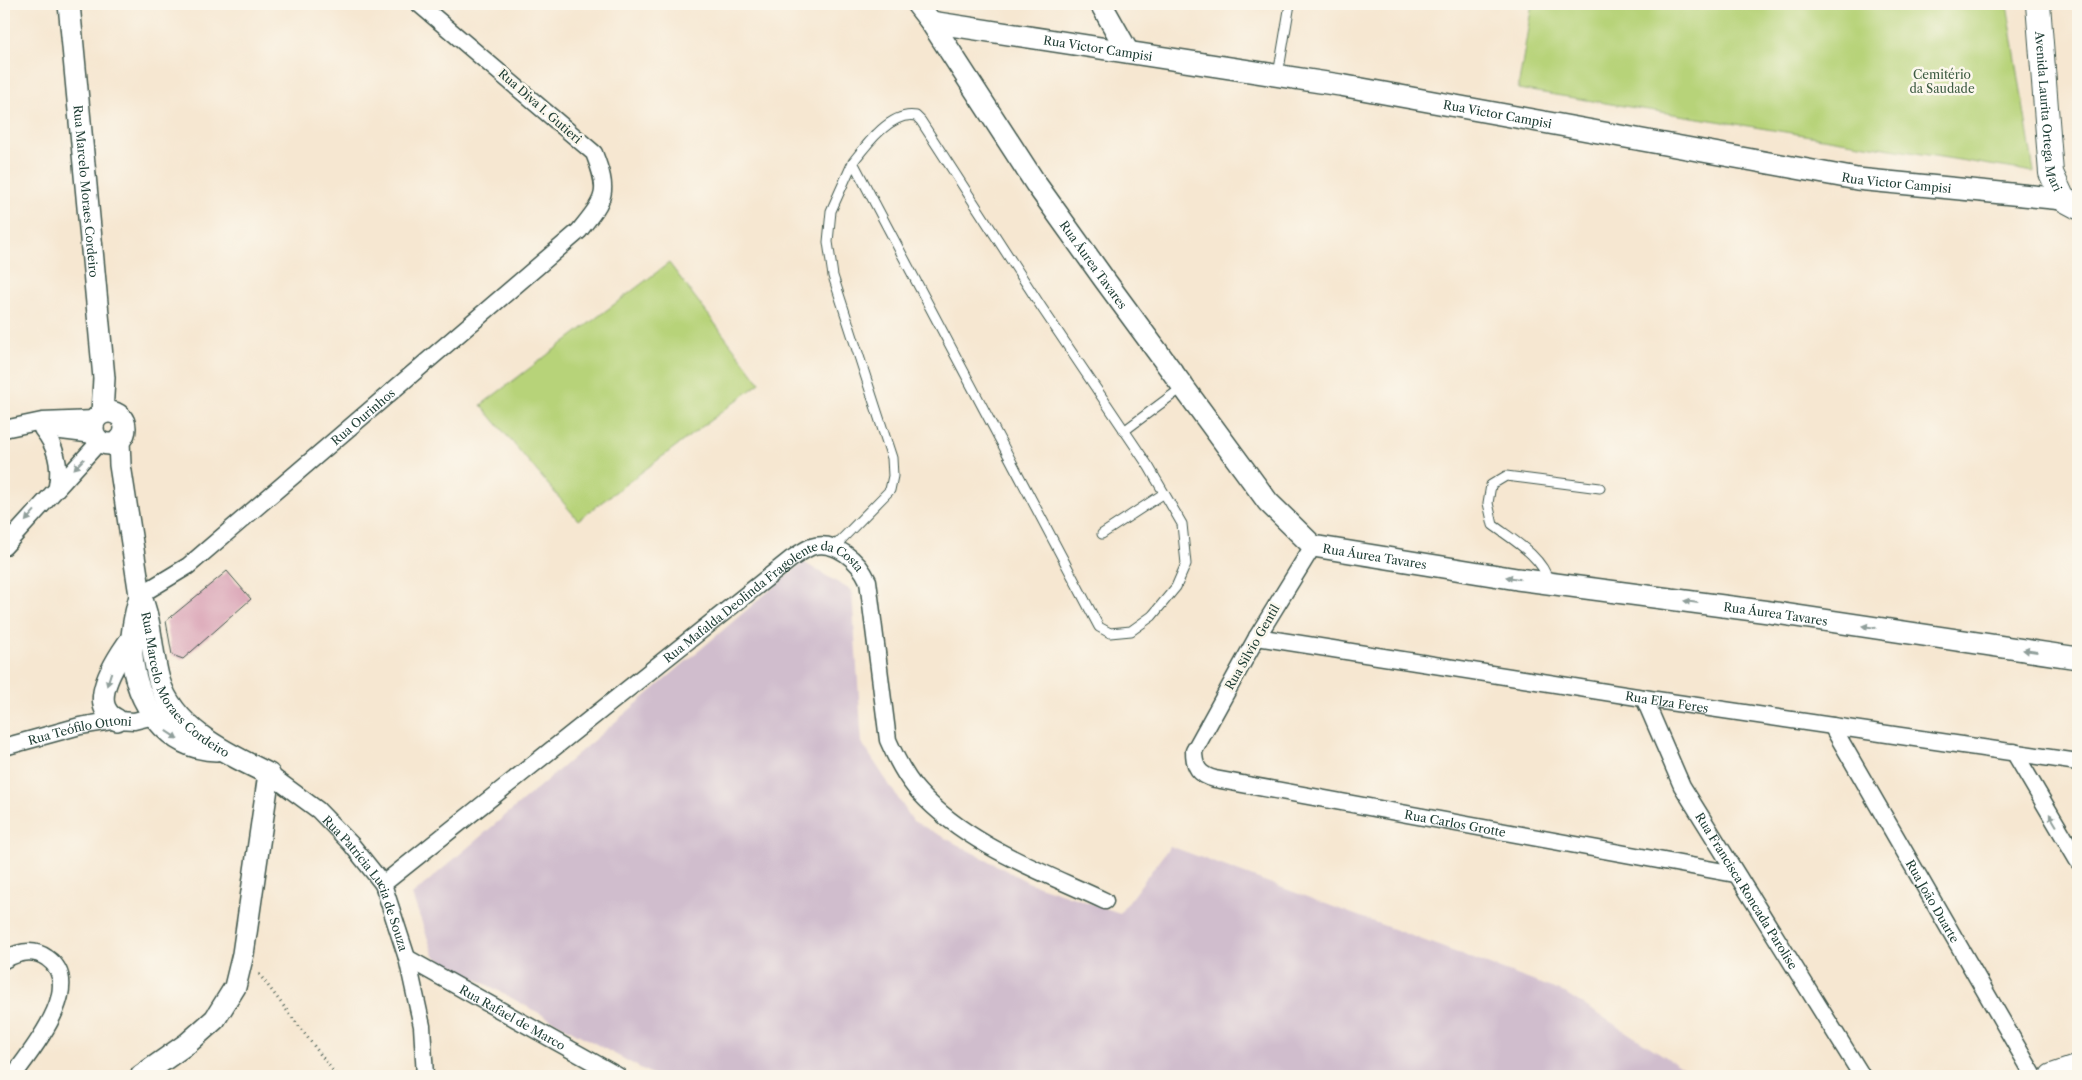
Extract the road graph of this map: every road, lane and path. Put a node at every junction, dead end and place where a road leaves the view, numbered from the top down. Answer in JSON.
{"nodes":[{"id":1,"x":69,"y":4,"type":"edge"},
{"id":2,"x":419,"y":4,"type":"edge"},
{"id":3,"x":917,"y":4,"type":"edge"},
{"id":4,"x":1101,"y":4,"type":"edge"},
{"id":5,"x":1290,"y":4,"type":"edge"},
{"id":6,"x":2038,"y":4,"type":"edge"},
{"id":7,"x":932,"y":22,"type":"junction"},
{"id":8,"x":1128,"y":52,"type":"junction"},
{"id":9,"x":1278,"y":75,"type":"junction"},
{"id":10,"x":853,"y":162,"type":"junction"},
{"id":11,"x":2071,"y":203,"type":"edge"},
{"id":12,"x":579,"y":231,"type":"joint"},
{"id":13,"x":1183,"y":387,"type":"junction"},
{"id":14,"x":26,"y":425,"type":"junction"},
{"id":15,"x":4,"y":429,"type":"edge"},
{"id":16,"x":42,"y":429,"type":"junction"},
{"id":17,"x":105,"y":430,"type":"junction"},
{"id":18,"x":1124,"y":431,"type":"junction"},
{"id":19,"x":57,"y":486,"type":"junction"},
{"id":20,"x":1600,"y":488,"type":"dead end"},
{"id":21,"x":1163,"y":494,"type":"junction"},
{"id":22,"x":1102,"y":534,"type":"dead end"},
{"id":23,"x":1313,"y":546,"type":"junction"},
{"id":24,"x":4,"y":547,"type":"edge"},
{"id":25,"x":834,"y":548,"type":"junction"},
{"id":26,"x":1549,"y":583,"type":"junction"},
{"id":27,"x":140,"y":595,"type":"junction"},
{"id":28,"x":1257,"y":637,"type":"junction"},
{"id":29,"x":132,"y":638,"type":"junction"},
{"id":30,"x":152,"y":647,"type":"junction"},
{"id":31,"x":2078,"y":658,"type":"edge"},
{"id":32,"x":1644,"y":698,"type":"junction"},
{"id":33,"x":154,"y":716,"type":"junction"},
{"id":34,"x":117,"y":720,"type":"junction"},
{"id":35,"x":1832,"y":726,"type":"junction"},
{"id":36,"x":4,"y":747,"type":"edge"},
{"id":37,"x":221,"y":750,"type":"junction"},
{"id":38,"x":1194,"y":751,"type":"joint"},
{"id":39,"x":2014,"y":752,"type":"junction"},
{"id":40,"x":2078,"y":762,"type":"edge"},
{"id":41,"x":269,"y":774,"type":"junction"},
{"id":42,"x":2078,"y":862,"type":"edge"},
{"id":43,"x":1735,"y":874,"type":"junction"},
{"id":44,"x":383,"y":884,"type":"junction"},
{"id":45,"x":1105,"y":901,"type":"dead end"},
{"id":46,"x":243,"y":954,"type":"junction"},
{"id":47,"x":407,"y":958,"type":"junction"},
{"id":48,"x":4,"y":960,"type":"edge"},
{"id":49,"x":2078,"y":1067,"type":"edge"},
{"id":50,"x":425,"y":1075,"type":"edge"},
{"id":51,"x":13,"y":1076,"type":"edge"},
{"id":52,"x":140,"y":1076,"type":"edge"},
{"id":53,"x":337,"y":1076,"type":"edge"},
{"id":54,"x":618,"y":1076,"type":"edge"},
{"id":55,"x":1862,"y":1076,"type":"edge"},
{"id":56,"x":2034,"y":1076,"type":"edge"},
{"id":57,"x":2052,"y":1076,"type":"edge"}],
"edges":[{"from":1,"to":17,"type":"street","name":"Rua Marcelo Moraes Cordeiro"},
{"from":2,"to":12,"type":"street","name":"Rua Diva I. Gutieri"},
{"from":3,"to":7,"type":"street","name":"Rua Áurea Tavares"},
{"from":4,"to":8,"type":"street"},
{"from":5,"to":9,"type":"lane"},
{"from":6,"to":11,"type":"main road","name":"Avenida Laurita Ortega Mari"},
{"from":7,"to":8,"type":"street","name":"Rua Victor Campisi"},
{"from":7,"to":13,"type":"street","name":"Rua Áurea Tavares"},
{"from":8,"to":9,"type":"street","name":"Rua Victor Campisi"},
{"from":9,"to":11,"type":"street","name":"Rua Victor Campisi"},
{"from":10,"to":18,"type":"lane"},
{"from":10,"to":21,"type":"lane"},
{"from":10,"to":25,"type":"lane"},
{"from":12,"to":27,"type":"street","name":"Rua Ourinhos"},
{"from":13,"to":18,"type":"lane"},
{"from":13,"to":23,"type":"street","name":"Rua Áurea Tavares"},
{"from":14,"to":15,"type":"street"},
{"from":14,"to":16,"type":"street"},
{"from":14,"to":17,"type":"street"},
{"from":16,"to":17,"type":"street"},
{"from":16,"to":19,"type":"street"},
{"from":17,"to":19,"type":"street","one_way":true},
{"from":17,"to":27,"type":"street","name":"Rua Marcelo Moraes Cordeiro"},
{"from":18,"to":21,"type":"lane"},
{"from":19,"to":24,"type":"street","one_way":true},
{"from":20,"to":26,"type":"lane"},
{"from":21,"to":22,"type":"lane"},
{"from":26,"to":23,"type":"street","name":"Rua Áurea Tavares","one_way":true},
{"from":23,"to":28,"type":"street","name":"Rua Silvio Gentil"},
{"from":25,"to":44,"type":"street","name":"Rua Mafalda Deolinda Fragolente da Costa"},
{"from":25,"to":45,"type":"street","name":"Rua Mafalda Deolinda Fragolente da Costa"},
{"from":31,"to":26,"type":"street","name":"Rua Áurea Tavares","one_way":true},
{"from":27,"to":29,"type":"street","name":"Rua Marcelo Moraes Cordeiro"},
{"from":27,"to":30,"type":"street","name":"Rua Marcelo Moraes Cordeiro"},
{"from":28,"to":32,"type":"street","name":"Rua Elza Feres"},
{"from":28,"to":38,"type":"street","name":"Rua Silvio Gentil"},
{"from":29,"to":33,"type":"street","name":"Rua Marcelo Moraes Cordeiro"},
{"from":29,"to":34,"type":"street","one_way":true},
{"from":30,"to":33,"type":"street"},
{"from":30,"to":37,"type":"street","name":"Rua Marcelo Moraes Cordeiro"},
{"from":32,"to":35,"type":"street","name":"Rua Elza Feres"},
{"from":32,"to":43,"type":"street","name":"Rua Francisca Roncada Parolise"},
{"from":33,"to":34,"type":"street","name":"Rua Teófilo Ottoni"},
{"from":33,"to":37,"type":"street","name":"Rua Marcelo Moraes Cordeiro","one_way":true},
{"from":34,"to":36,"type":"street","name":"Rua Teófilo Ottoni"},
{"from":35,"to":39,"type":"street","name":"Rua Elza Feres"},
{"from":35,"to":56,"type":"street","name":"Rua João Duarte"},
{"from":37,"to":41,"type":"street","name":"Rua Patrícia Lucia de Souza"},
{"from":38,"to":43,"type":"street","name":"Rua Carlos Grotte"},
{"from":39,"to":40,"type":"street","name":"Rua Elza Feres"},
{"from":42,"to":39,"type":"street","one_way":true},
{"from":41,"to":44,"type":"street","name":"Rua Patrícia Lucia de Souza"},
{"from":41,"to":46,"type":"street"},
{"from":43,"to":55,"type":"street","name":"Rua Francisca Roncada Parolise"},
{"from":44,"to":47,"type":"street","name":"Rua Patrícia Lucia de Souza"},
{"from":46,"to":52,"type":"street"},
{"from":46,"to":53,"type":"path"},
{"from":47,"to":50,"type":"street","name":"Rua Patrícia Lucia de Souza"},
{"from":47,"to":54,"type":"street","name":"Rua Rafael de Marco"},
{"from":48,"to":51,"type":"street"},
{"from":49,"to":57,"type":"main road"}]}
